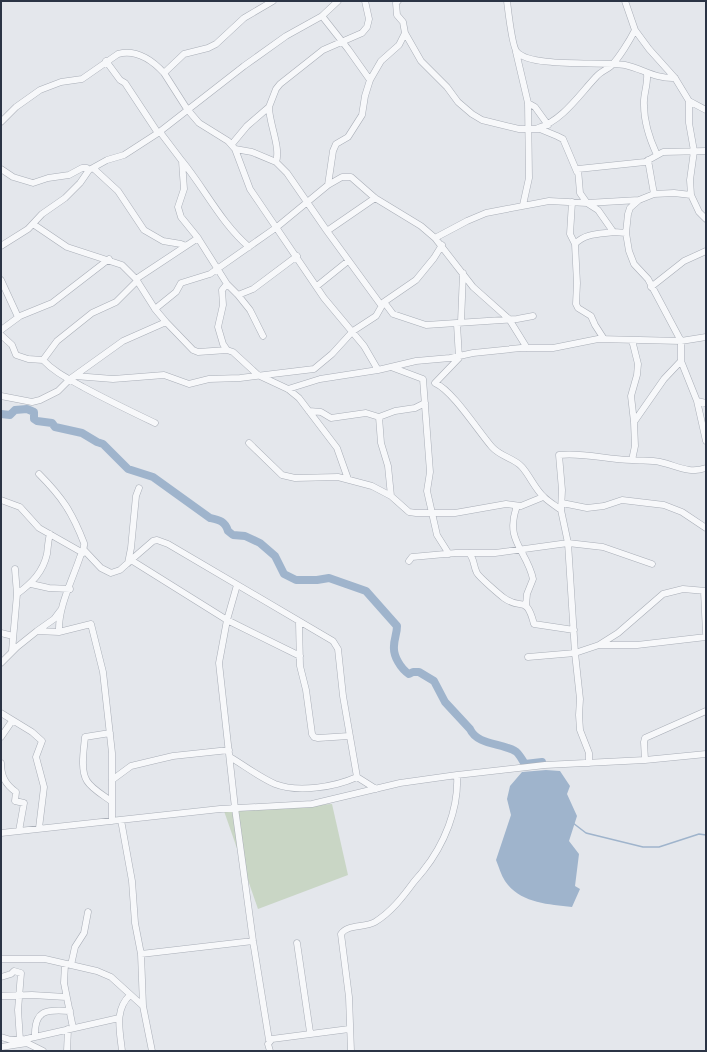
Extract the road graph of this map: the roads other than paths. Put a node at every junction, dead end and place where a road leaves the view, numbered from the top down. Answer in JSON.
{"nodes":[{"id":1,"x":274,"y":1,"type":"edge"},
{"id":2,"x":338,"y":1,"type":"edge"},
{"id":3,"x":365,"y":1,"type":"edge"},
{"id":4,"x":398,"y":1,"type":"edge"},
{"id":5,"x":507,"y":1,"type":"edge"},
{"id":6,"x":625,"y":1,"type":"edge"},
{"id":7,"x":322,"y":16,"type":"junction"},
{"id":8,"x":635,"y":30,"type":"junction"},
{"id":9,"x":405,"y":33,"type":"junction"},
{"id":10,"x":343,"y":42,"type":"junction"},
{"id":11,"x":516,"y":52,"type":"junction"},
{"id":12,"x":106,"y":61,"type":"junction"},
{"id":13,"x":611,"y":65,"type":"junction"},
{"id":14,"x":164,"y":73,"type":"junction"},
{"id":15,"x":647,"y":74,"type":"junction"},
{"id":16,"x":675,"y":78,"type":"junction"},
{"id":17,"x":370,"y":80,"type":"junction"},
{"id":18,"x":689,"y":101,"type":"junction"},
{"id":19,"x":528,"y":103,"type":"junction"},
{"id":20,"x":269,"y":107,"type":"junction"},
{"id":21,"x":187,"y":110,"type":"junction"},
{"id":22,"x":706,"y":110,"type":"edge"},
{"id":23,"x":1,"y":122,"type":"edge"},
{"id":24,"x":548,"y":125,"type":"junction"},
{"id":25,"x":530,"y":130,"type":"junction"},
{"id":26,"x":159,"y":132,"type":"junction"},
{"id":27,"x":234,"y":147,"type":"junction"},
{"id":28,"x":694,"y":151,"type":"junction"},
{"id":29,"x":706,"y":151,"type":"edge"},
{"id":30,"x":657,"y":155,"type":"junction"},
{"id":31,"x":648,"y":160,"type":"junction"},
{"id":32,"x":182,"y":161,"type":"junction"},
{"id":33,"x":276,"y":162,"type":"junction"},
{"id":34,"x":1,"y":169,"type":"edge"},
{"id":35,"x":91,"y":169,"type":"junction"},
{"id":36,"x":577,"y":172,"type":"junction"},
{"id":37,"x":328,"y":185,"type":"junction"},
{"id":38,"x":654,"y":194,"type":"junction"},
{"id":39,"x":691,"y":195,"type":"junction"},
{"id":40,"x":375,"y":198,"type":"junction"},
{"id":41,"x":639,"y":200,"type":"junction"},
{"id":42,"x":307,"y":202,"type":"junction"},
{"id":43,"x":572,"y":202,"type":"junction"},
{"id":44,"x":587,"y":203,"type":"junction"},
{"id":45,"x":523,"y":205,"type":"junction"},
{"id":46,"x":706,"y":220,"type":"edge"},
{"id":47,"x":33,"y":224,"type":"junction"},
{"id":48,"x":278,"y":227,"type":"junction"},
{"id":49,"x":327,"y":231,"type":"junction"},
{"id":50,"x":614,"y":232,"type":"junction"},
{"id":51,"x":626,"y":233,"type":"junction"},
{"id":52,"x":198,"y":238,"type":"junction"},
{"id":53,"x":435,"y":238,"type":"junction"},
{"id":54,"x":575,"y":244,"type":"junction"},
{"id":55,"x":442,"y":245,"type":"junction"},
{"id":56,"x":1,"y":246,"type":"edge"},
{"id":57,"x":186,"y":246,"type":"junction"},
{"id":58,"x":249,"y":247,"type":"junction"},
{"id":59,"x":706,"y":251,"type":"edge"},
{"id":60,"x":297,"y":256,"type":"junction"},
{"id":61,"x":109,"y":259,"type":"junction"},
{"id":62,"x":348,"y":261,"type":"junction"},
{"id":63,"x":216,"y":268,"type":"junction"},
{"id":64,"x":463,"y":273,"type":"junction"},
{"id":65,"x":1,"y":280,"type":"edge"},
{"id":66,"x":136,"y":280,"type":"junction"},
{"id":67,"x":227,"y":284,"type":"junction"},
{"id":68,"x":317,"y":286,"type":"junction"},
{"id":69,"x":651,"y":287,"type":"junction"},
{"id":70,"x":4,"y":289,"type":"edge"},
{"id":71,"x":238,"y":295,"type":"junction"},
{"id":72,"x":382,"y":304,"type":"junction"},
{"id":73,"x":155,"y":309,"type":"junction"},
{"id":74,"x":532,"y":316,"type":"dead end"},
{"id":75,"x":18,"y":317,"type":"junction"},
{"id":76,"x":510,"y":319,"type":"junction"},
{"id":77,"x":166,"y":322,"type":"junction"},
{"id":78,"x":459,"y":323,"type":"junction"},
{"id":79,"x":1,"y":330,"type":"edge"},
{"id":80,"x":353,"y":331,"type":"junction"},
{"id":81,"x":1,"y":335,"type":"edge"},
{"id":82,"x":263,"y":336,"type":"dead end"},
{"id":83,"x":706,"y":337,"type":"edge"},
{"id":84,"x":604,"y":339,"type":"junction"},
{"id":85,"x":632,"y":340,"type":"junction"},
{"id":86,"x":681,"y":342,"type":"junction"},
{"id":87,"x":526,"y":348,"type":"junction"},
{"id":88,"x":227,"y":350,"type":"junction"},
{"id":89,"x":459,"y":355,"type":"junction"},
{"id":90,"x":43,"y":360,"type":"junction"},
{"id":91,"x":681,"y":361,"type":"junction"},
{"id":92,"x":391,"y":367,"type":"junction"},
{"id":93,"x":378,"y":370,"type":"junction"},
{"id":94,"x":258,"y":376,"type":"junction"},
{"id":95,"x":72,"y":377,"type":"junction"},
{"id":96,"x":423,"y":379,"type":"junction"},
{"id":97,"x":435,"y":383,"type":"junction"},
{"id":98,"x":288,"y":389,"type":"junction"},
{"id":99,"x":1,"y":396,"type":"edge"},
{"id":100,"x":697,"y":401,"type":"junction"},
{"id":101,"x":425,"y":403,"type":"junction"},
{"id":102,"x":706,"y":403,"type":"edge"},
{"id":103,"x":309,"y":411,"type":"junction"},
{"id":104,"x":379,"y":417,"type":"junction"},
{"id":105,"x":634,"y":422,"type":"junction"},
{"id":106,"x":155,"y":423,"type":"dead end"},
{"id":107,"x":706,"y":442,"type":"edge"},
{"id":108,"x":249,"y":443,"type":"dead end"},
{"id":109,"x":632,"y":460,"type":"junction"},
{"id":110,"x":706,"y":468,"type":"edge"},
{"id":111,"x":39,"y":474,"type":"dead end"},
{"id":112,"x":348,"y":479,"type":"junction"},
{"id":113,"x":139,"y":488,"type":"dead end"},
{"id":114,"x":391,"y":496,"type":"junction"},
{"id":115,"x":543,"y":497,"type":"junction"},
{"id":116,"x":1,"y":500,"type":"edge"},
{"id":117,"x":562,"y":503,"type":"junction"},
{"id":118,"x":517,"y":506,"type":"junction"},
{"id":119,"x":561,"y":510,"type":"junction"},
{"id":120,"x":433,"y":512,"type":"junction"},
{"id":121,"x":706,"y":528,"type":"edge"},
{"id":122,"x":50,"y":534,"type":"junction"},
{"id":123,"x":568,"y":543,"type":"junction"},
{"id":124,"x":520,"y":550,"type":"junction"},
{"id":125,"x":83,"y":551,"type":"junction"},
{"id":126,"x":469,"y":553,"type":"junction"},
{"id":127,"x":449,"y":554,"type":"junction"},
{"id":128,"x":130,"y":561,"type":"junction"},
{"id":129,"x":409,"y":561,"type":"dead end"},
{"id":130,"x":652,"y":564,"type":"dead end"},
{"id":131,"x":15,"y":569,"type":"dead end"},
{"id":132,"x":31,"y":584,"type":"junction"},
{"id":133,"x":237,"y":585,"type":"junction"},
{"id":134,"x":70,"y":589,"type":"junction"},
{"id":135,"x":705,"y":591,"type":"edge"},
{"id":136,"x":17,"y":594,"type":"junction"},
{"id":137,"x":526,"y":605,"type":"junction"},
{"id":138,"x":61,"y":610,"type":"junction"},
{"id":139,"x":227,"y":620,"type":"junction"},
{"id":140,"x":299,"y":622,"type":"junction"},
{"id":141,"x":574,"y":630,"type":"junction"},
{"id":142,"x":37,"y":631,"type":"junction"},
{"id":143,"x":59,"y":632,"type":"junction"},
{"id":144,"x":1,"y":633,"type":"edge"},
{"id":145,"x":706,"y":633,"type":"edge"},
{"id":146,"x":13,"y":636,"type":"junction"},
{"id":147,"x":706,"y":637,"type":"edge"},
{"id":148,"x":599,"y":645,"type":"junction"},
{"id":149,"x":12,"y":651,"type":"junction"},
{"id":150,"x":575,"y":654,"type":"junction"},
{"id":151,"x":300,"y":656,"type":"junction"},
{"id":152,"x":528,"y":657,"type":"dead end"},
{"id":153,"x":1,"y":663,"type":"edge"},
{"id":154,"x":706,"y":711,"type":"edge"},
{"id":155,"x":1,"y":713,"type":"edge"},
{"id":156,"x":12,"y":721,"type":"junction"},
{"id":157,"x":110,"y":733,"type":"junction"},
{"id":158,"x":349,"y":736,"type":"junction"},
{"id":159,"x":1,"y":737,"type":"edge"},
{"id":160,"x":229,"y":750,"type":"junction"},
{"id":161,"x":706,"y":754,"type":"edge"},
{"id":162,"x":230,"y":757,"type":"junction"},
{"id":163,"x":645,"y":760,"type":"junction"},
{"id":164,"x":1,"y":763,"type":"edge"},
{"id":165,"x":589,"y":763,"type":"junction"},
{"id":166,"x":457,"y":775,"type":"junction"},
{"id":167,"x":357,"y":777,"type":"junction"},
{"id":168,"x":112,"y":780,"type":"junction"},
{"id":169,"x":376,"y":790,"type":"junction"},
{"id":170,"x":111,"y":801,"type":"junction"},
{"id":171,"x":235,"y":808,"type":"junction"},
{"id":172,"x":122,"y":820,"type":"junction"},
{"id":173,"x":112,"y":821,"type":"junction"},
{"id":174,"x":39,"y":828,"type":"junction"},
{"id":175,"x":20,"y":831,"type":"junction"},
{"id":176,"x":1,"y":833,"type":"edge"},
{"id":177,"x":88,"y":912,"type":"dead end"},
{"id":178,"x":253,"y":942,"type":"junction"},
{"id":179,"x":297,"y":943,"type":"dead end"},
{"id":180,"x":140,"y":954,"type":"junction"},
{"id":181,"x":13,"y":958,"type":"junction"},
{"id":182,"x":1,"y":959,"type":"edge"},
{"id":183,"x":68,"y":964,"type":"junction"},
{"id":184,"x":14,"y":971,"type":"junction"},
{"id":185,"x":1,"y":977,"type":"edge"},
{"id":186,"x":18,"y":995,"type":"junction"},
{"id":187,"x":130,"y":995,"type":"junction"},
{"id":188,"x":1,"y":996,"type":"edge"},
{"id":189,"x":66,"y":997,"type":"junction"},
{"id":190,"x":143,"y":1006,"type":"junction"},
{"id":191,"x":70,"y":1011,"type":"junction"},
{"id":192,"x":119,"y":1018,"type":"junction"},
{"id":193,"x":71,"y":1028,"type":"junction"},
{"id":194,"x":349,"y":1029,"type":"junction"},
{"id":195,"x":310,"y":1032,"type":"junction"},
{"id":196,"x":1,"y":1037,"type":"edge"},
{"id":197,"x":35,"y":1037,"type":"junction"},
{"id":198,"x":269,"y":1040,"type":"junction"},
{"id":199,"x":24,"y":1041,"type":"junction"},
{"id":200,"x":1,"y":1047,"type":"edge"},
{"id":201,"x":41,"y":1050,"type":"edge"},
{"id":202,"x":67,"y":1051,"type":"edge"},
{"id":203,"x":122,"y":1051,"type":"edge"},
{"id":204,"x":152,"y":1051,"type":"edge"},
{"id":205,"x":270,"y":1051,"type":"edge"},
{"id":206,"x":351,"y":1051,"type":"edge"}],
"edges":[{"from":1,"to":14,"type":"street"},
{"from":2,"to":7,"type":"street"},
{"from":3,"to":10,"type":"street"},
{"from":4,"to":9,"type":"street"},
{"from":5,"to":11,"type":"street"},
{"from":6,"to":8,"type":"street"},
{"from":7,"to":10,"type":"street"},
{"from":7,"to":21,"type":"street"},
{"from":8,"to":13,"type":"street"},
{"from":8,"to":16,"type":"street"},
{"from":9,"to":17,"type":"street"},
{"from":9,"to":25,"type":"street"},
{"from":10,"to":17,"type":"street"},
{"from":10,"to":20,"type":"street"},
{"from":11,"to":13,"type":"street"},
{"from":11,"to":19,"type":"street"},
{"from":12,"to":14,"type":"street"},
{"from":12,"to":23,"type":"street"},
{"from":12,"to":26,"type":"street"},
{"from":13,"to":15,"type":"street"},
{"from":13,"to":24,"type":"street"},
{"from":14,"to":21,"type":"street"},
{"from":15,"to":16,"type":"street"},
{"from":15,"to":30,"type":"street"},
{"from":16,"to":18,"type":"street"},
{"from":17,"to":37,"type":"street"},
{"from":18,"to":22,"type":"street"},
{"from":18,"to":28,"type":"street"},
{"from":19,"to":24,"type":"street"},
{"from":19,"to":25,"type":"street"},
{"from":20,"to":27,"type":"street"},
{"from":20,"to":33,"type":"street"},
{"from":21,"to":26,"type":"street"},
{"from":21,"to":27,"type":"street"},
{"from":24,"to":25,"type":"street"},
{"from":25,"to":36,"type":"street"},
{"from":25,"to":45,"type":"street"},
{"from":26,"to":32,"type":"street"},
{"from":26,"to":35,"type":"street"},
{"from":27,"to":33,"type":"street"},
{"from":27,"to":48,"type":"street"},
{"from":28,"to":29,"type":"street"},
{"from":28,"to":30,"type":"street"},
{"from":28,"to":39,"type":"street"},
{"from":30,"to":31,"type":"street"},
{"from":31,"to":36,"type":"street"},
{"from":31,"to":38,"type":"street"},
{"from":32,"to":52,"type":"street"},
{"from":32,"to":58,"type":"street"},
{"from":33,"to":42,"type":"street"},
{"from":34,"to":35,"type":"street"},
{"from":35,"to":47,"type":"street"},
{"from":35,"to":57,"type":"street"},
{"from":36,"to":44,"type":"street"},
{"from":37,"to":40,"type":"street"},
{"from":37,"to":42,"type":"street"},
{"from":38,"to":39,"type":"street"},
{"from":38,"to":41,"type":"street"},
{"from":39,"to":46,"type":"street"},
{"from":40,"to":49,"type":"street"},
{"from":40,"to":53,"type":"street"},
{"from":41,"to":44,"type":"street"},
{"from":41,"to":51,"type":"street"},
{"from":42,"to":48,"type":"street"},
{"from":42,"to":49,"type":"street"},
{"from":43,"to":44,"type":"street"},
{"from":43,"to":45,"type":"street"},
{"from":43,"to":54,"type":"street"},
{"from":44,"to":50,"type":"street"},
{"from":45,"to":53,"type":"street"},
{"from":47,"to":56,"type":"street"},
{"from":47,"to":61,"type":"street"},
{"from":48,"to":58,"type":"street"},
{"from":48,"to":60,"type":"street"},
{"from":49,"to":62,"type":"street"},
{"from":50,"to":51,"type":"street"},
{"from":50,"to":54,"type":"street"},
{"from":51,"to":69,"type":"street"},
{"from":52,"to":57,"type":"street"},
{"from":52,"to":63,"type":"street"},
{"from":53,"to":55,"type":"street"},
{"from":54,"to":84,"type":"street"},
{"from":55,"to":64,"type":"street"},
{"from":55,"to":72,"type":"street"},
{"from":57,"to":66,"type":"street"},
{"from":58,"to":63,"type":"street"},
{"from":59,"to":69,"type":"street"},
{"from":60,"to":68,"type":"street"},
{"from":60,"to":71,"type":"street"},
{"from":61,"to":66,"type":"street"},
{"from":61,"to":75,"type":"street"},
{"from":62,"to":68,"type":"street"},
{"from":62,"to":72,"type":"street"},
{"from":63,"to":67,"type":"street"},
{"from":63,"to":73,"type":"street"},
{"from":64,"to":76,"type":"street"},
{"from":64,"to":78,"type":"street"},
{"from":65,"to":70,"type":"street"},
{"from":66,"to":73,"type":"street"},
{"from":66,"to":90,"type":"street"},
{"from":67,"to":71,"type":"street"},
{"from":67,"to":88,"type":"street"},
{"from":68,"to":80,"type":"street"},
{"from":69,"to":86,"type":"street"},
{"from":70,"to":75,"type":"street"},
{"from":71,"to":82,"type":"street"},
{"from":72,"to":78,"type":"street"},
{"from":72,"to":80,"type":"street"},
{"from":73,"to":77,"type":"street"},
{"from":74,"to":76,"type":"street"},
{"from":75,"to":79,"type":"street"},
{"from":76,"to":78,"type":"street"},
{"from":76,"to":87,"type":"street"},
{"from":77,"to":88,"type":"street"},
{"from":77,"to":95,"type":"street"},
{"from":78,"to":89,"type":"street"},
{"from":80,"to":93,"type":"street"},
{"from":80,"to":94,"type":"street"},
{"from":81,"to":90,"type":"street"},
{"from":83,"to":86,"type":"street"},
{"from":84,"to":85,"type":"street"},
{"from":84,"to":87,"type":"street"},
{"from":85,"to":86,"type":"street"},
{"from":85,"to":105,"type":"street"},
{"from":86,"to":91,"type":"street"},
{"from":87,"to":89,"type":"street"},
{"from":88,"to":94,"type":"street"},
{"from":89,"to":92,"type":"street"},
{"from":89,"to":97,"type":"street"},
{"from":90,"to":95,"type":"street"},
{"from":91,"to":100,"type":"street"},
{"from":91,"to":105,"type":"street"},
{"from":92,"to":93,"type":"street"},
{"from":92,"to":96,"type":"street"},
{"from":93,"to":98,"type":"street"},
{"from":94,"to":95,"type":"street"},
{"from":94,"to":98,"type":"street"},
{"from":95,"to":99,"type":"street"},
{"from":95,"to":106,"type":"street"},
{"from":96,"to":97,"type":"street"},
{"from":96,"to":101,"type":"street"},
{"from":97,"to":115,"type":"street"},
{"from":98,"to":103,"type":"street"},
{"from":100,"to":102,"type":"street"},
{"from":100,"to":107,"type":"street"},
{"from":101,"to":104,"type":"street"},
{"from":101,"to":120,"type":"street"},
{"from":103,"to":104,"type":"street"},
{"from":103,"to":112,"type":"street"},
{"from":104,"to":114,"type":"street"},
{"from":105,"to":109,"type":"street"},
{"from":108,"to":112,"type":"street"},
{"from":109,"to":110,"type":"street"},
{"from":109,"to":117,"type":"street"},
{"from":111,"to":125,"type":"street"},
{"from":112,"to":114,"type":"street"},
{"from":113,"to":128,"type":"street"},
{"from":114,"to":120,"type":"street"},
{"from":115,"to":118,"type":"street"},
{"from":115,"to":119,"type":"street"},
{"from":116,"to":122,"type":"street"},
{"from":117,"to":119,"type":"street"},
{"from":117,"to":121,"type":"street"},
{"from":118,"to":120,"type":"street"},
{"from":118,"to":124,"type":"street"},
{"from":119,"to":123,"type":"street"},
{"from":120,"to":127,"type":"street"},
{"from":122,"to":125,"type":"street"},
{"from":122,"to":132,"type":"street"},
{"from":123,"to":124,"type":"street"},
{"from":123,"to":130,"type":"street"},
{"from":123,"to":141,"type":"street"},
{"from":124,"to":126,"type":"street"},
{"from":124,"to":137,"type":"street"},
{"from":125,"to":128,"type":"street"},
{"from":125,"to":134,"type":"street"},
{"from":126,"to":127,"type":"street"},
{"from":126,"to":137,"type":"street"},
{"from":127,"to":129,"type":"street"},
{"from":128,"to":133,"type":"street"},
{"from":128,"to":139,"type":"street"},
{"from":131,"to":136,"type":"street"},
{"from":132,"to":134,"type":"street"},
{"from":132,"to":136,"type":"street"},
{"from":133,"to":139,"type":"street"},
{"from":133,"to":140,"type":"street"},
{"from":134,"to":138,"type":"street"},
{"from":135,"to":145,"type":"street"},
{"from":135,"to":148,"type":"street"},
{"from":136,"to":146,"type":"street"},
{"from":137,"to":141,"type":"street"},
{"from":138,"to":142,"type":"street"},
{"from":138,"to":143,"type":"street"},
{"from":139,"to":151,"type":"street"},
{"from":139,"to":160,"type":"street"},
{"from":140,"to":151,"type":"street"},
{"from":140,"to":158,"type":"street"},
{"from":141,"to":150,"type":"street"},
{"from":142,"to":143,"type":"street"},
{"from":142,"to":149,"type":"street"},
{"from":143,"to":157,"type":"street"},
{"from":144,"to":146,"type":"street"},
{"from":146,"to":149,"type":"street"},
{"from":147,"to":148,"type":"street"},
{"from":148,"to":150,"type":"street"},
{"from":149,"to":153,"type":"street"},
{"from":150,"to":152,"type":"street"},
{"from":150,"to":165,"type":"street"},
{"from":151,"to":158,"type":"street"},
{"from":154,"to":163,"type":"street"},
{"from":155,"to":156,"type":"street"},
{"from":156,"to":159,"type":"street"},
{"from":156,"to":174,"type":"street"},
{"from":157,"to":168,"type":"street"},
{"from":157,"to":170,"type":"street"},
{"from":158,"to":167,"type":"street"},
{"from":160,"to":162,"type":"street"},
{"from":160,"to":168,"type":"street"},
{"from":161,"to":163,"type":"street"},
{"from":162,"to":167,"type":"street"},
{"from":162,"to":171,"type":"street"},
{"from":163,"to":165,"type":"street"},
{"from":164,"to":175,"type":"street"},
{"from":165,"to":166,"type":"street"},
{"from":166,"to":169,"type":"street"},
{"from":166,"to":194,"type":"street"},
{"from":167,"to":169,"type":"street"},
{"from":168,"to":170,"type":"street"},
{"from":169,"to":171,"type":"street"},
{"from":170,"to":173,"type":"street"},
{"from":171,"to":172,"type":"street"},
{"from":171,"to":178,"type":"street"},
{"from":172,"to":173,"type":"street"},
{"from":172,"to":180,"type":"street"},
{"from":173,"to":174,"type":"street"},
{"from":174,"to":175,"type":"street"},
{"from":175,"to":176,"type":"street"},
{"from":177,"to":183,"type":"street"},
{"from":178,"to":180,"type":"street"},
{"from":178,"to":198,"type":"street"},
{"from":179,"to":195,"type":"street"},
{"from":180,"to":190,"type":"street"},
{"from":181,"to":182,"type":"street"},
{"from":181,"to":183,"type":"street"},
{"from":181,"to":184,"type":"street"},
{"from":183,"to":187,"type":"street"},
{"from":183,"to":189,"type":"street"},
{"from":184,"to":185,"type":"street"},
{"from":184,"to":186,"type":"street"},
{"from":186,"to":188,"type":"street"},
{"from":186,"to":189,"type":"street"},
{"from":186,"to":199,"type":"street"},
{"from":187,"to":190,"type":"street"},
{"from":187,"to":192,"type":"street"},
{"from":189,"to":191,"type":"street"},
{"from":190,"to":204,"type":"street"},
{"from":191,"to":193,"type":"street"},
{"from":191,"to":197,"type":"street"},
{"from":192,"to":193,"type":"street"},
{"from":192,"to":203,"type":"street"},
{"from":193,"to":197,"type":"street"},
{"from":193,"to":202,"type":"street"},
{"from":194,"to":195,"type":"street"},
{"from":194,"to":206,"type":"street"},
{"from":195,"to":198,"type":"street"},
{"from":196,"to":199,"type":"street"},
{"from":197,"to":199,"type":"street"},
{"from":198,"to":205,"type":"street"},
{"from":199,"to":200,"type":"street"},
{"from":199,"to":201,"type":"street"}]}
